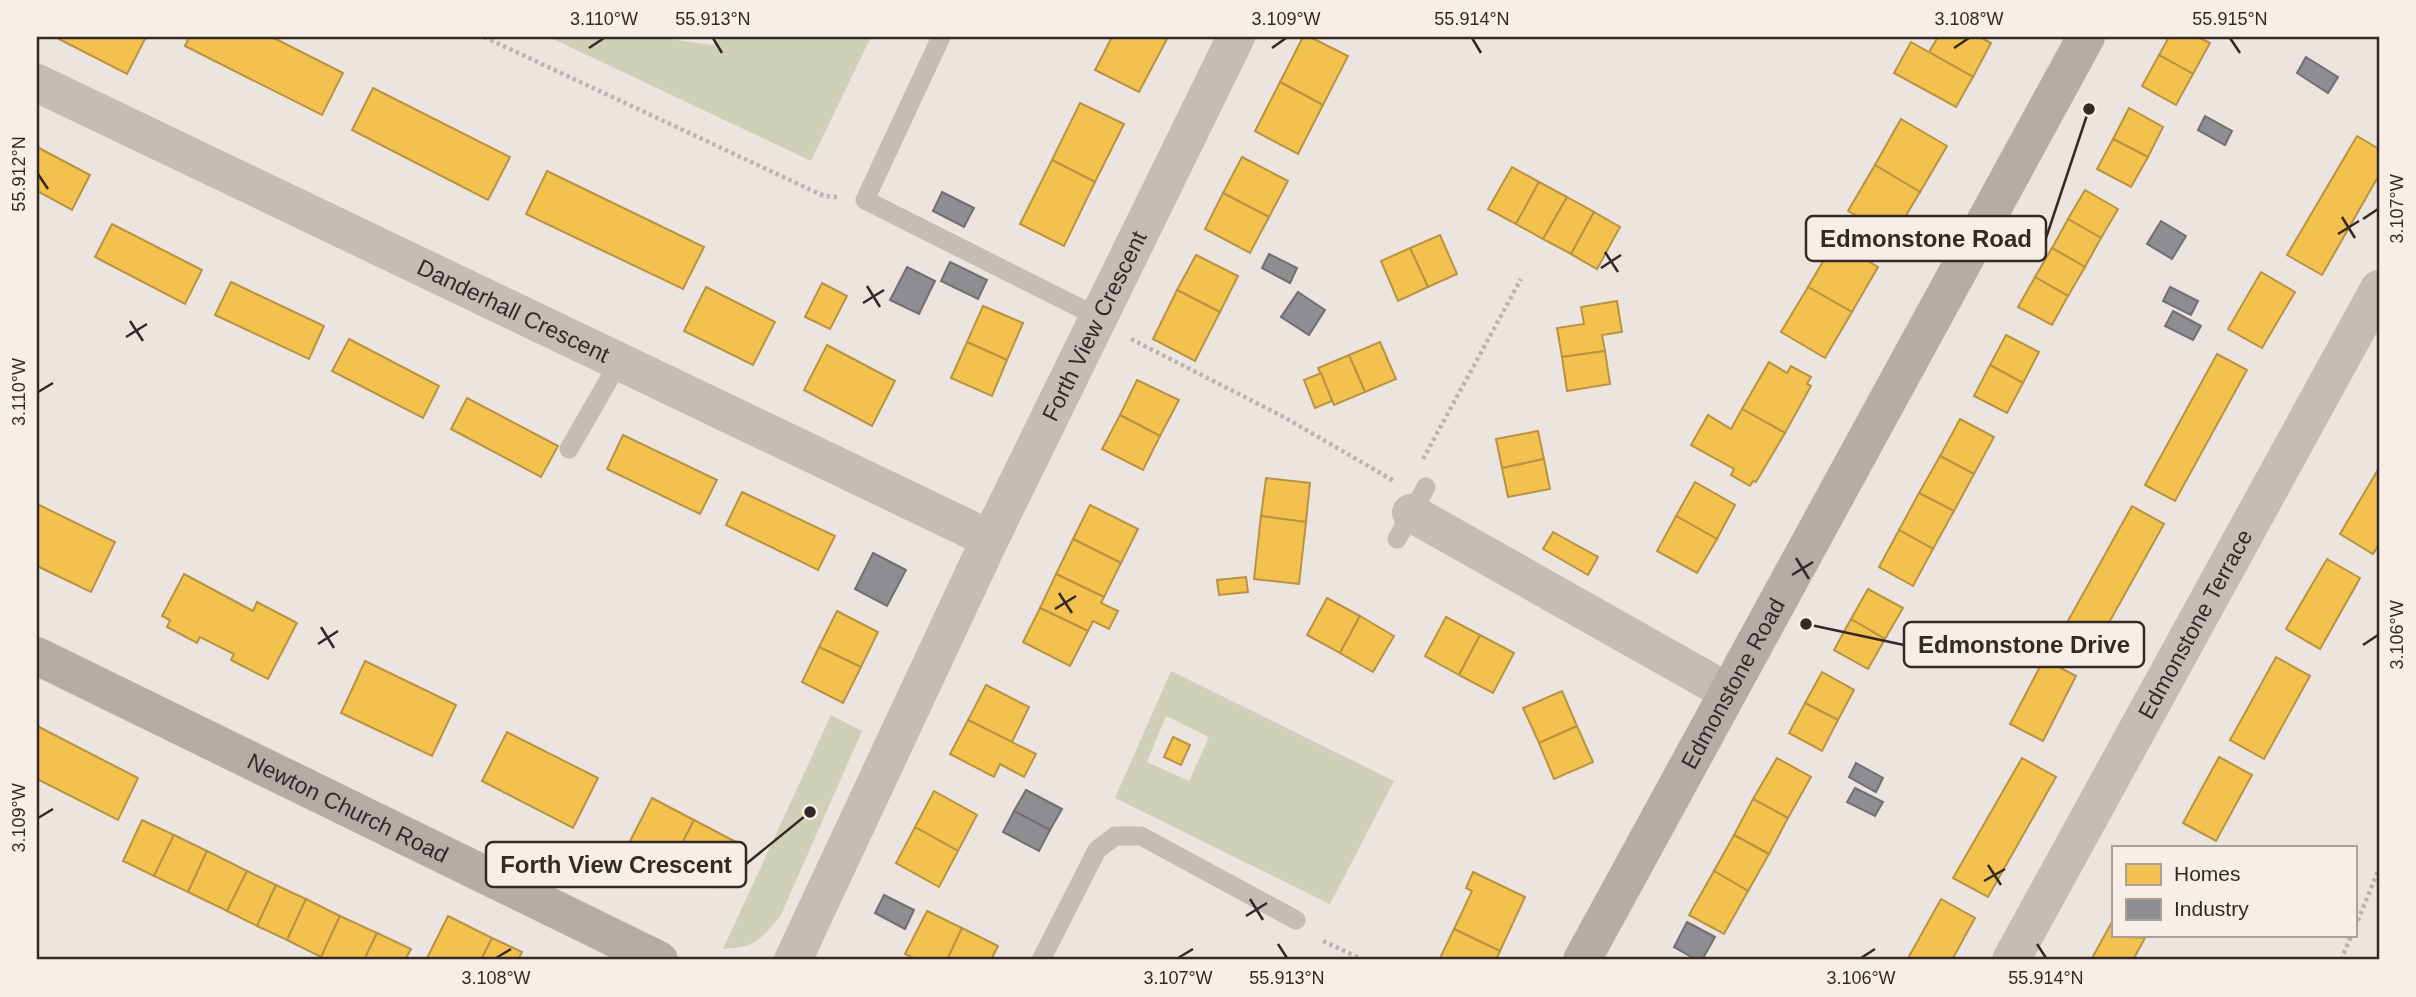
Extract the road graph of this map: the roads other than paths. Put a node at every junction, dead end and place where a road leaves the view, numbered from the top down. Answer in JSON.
{"nodes":[{"id":1,"x":941,"y":37,"type":"edge"},
{"id":2,"x":1236,"y":37,"type":"edge"},
{"id":3,"x":2087,"y":37,"type":"edge"},
{"id":4,"x":37,"y":83,"type":"edge"},
{"id":5,"x":2379,"y":289,"type":"edge"},
{"id":6,"x":1100,"y":318,"type":"junction"},
{"id":7,"x":618,"y":362,"type":"junction"},
{"id":8,"x":569,"y":449,"type":"dead end"},
{"id":9,"x":1412,"y":505,"type":"road end"},
{"id":10,"x":990,"y":539,"type":"junction"},
{"id":11,"x":37,"y":656,"type":"edge"},
{"id":12,"x":1728,"y":692,"type":"junction"},
{"id":13,"x":1296,"y":920,"type":"dead end"},
{"id":14,"x":659,"y":960,"type":"edge"},
{"id":15,"x":793,"y":960,"type":"edge"},
{"id":16,"x":1041,"y":960,"type":"edge"},
{"id":17,"x":1582,"y":960,"type":"edge"},
{"id":18,"x":2011,"y":960,"type":"edge"}],
"edges":[{"from":1,"to":6,"type":"lane"},
{"from":2,"to":6,"type":"street","name":"Forth View Crescent"},
{"from":3,"to":12,"type":"street","name":"Edmonstone Road"},
{"from":4,"to":7,"type":"street","name":"Danderhall Crescent"},
{"from":5,"to":18,"type":"street","name":"Edmonstone Terrace"},
{"from":6,"to":10,"type":"street","name":"Forth View Crescent"},
{"from":7,"to":8,"type":"lane"},
{"from":7,"to":10,"type":"street","name":"Danderhall Crescent"},
{"from":9,"to":12,"type":"street"},
{"from":10,"to":15,"type":"street","name":"Forth View Crescent"},
{"from":11,"to":14,"type":"street","name":"Newton Church Road"},
{"from":12,"to":17,"type":"street","name":"Edmonstone Road"},
{"from":13,"to":16,"type":"lane"}]}
